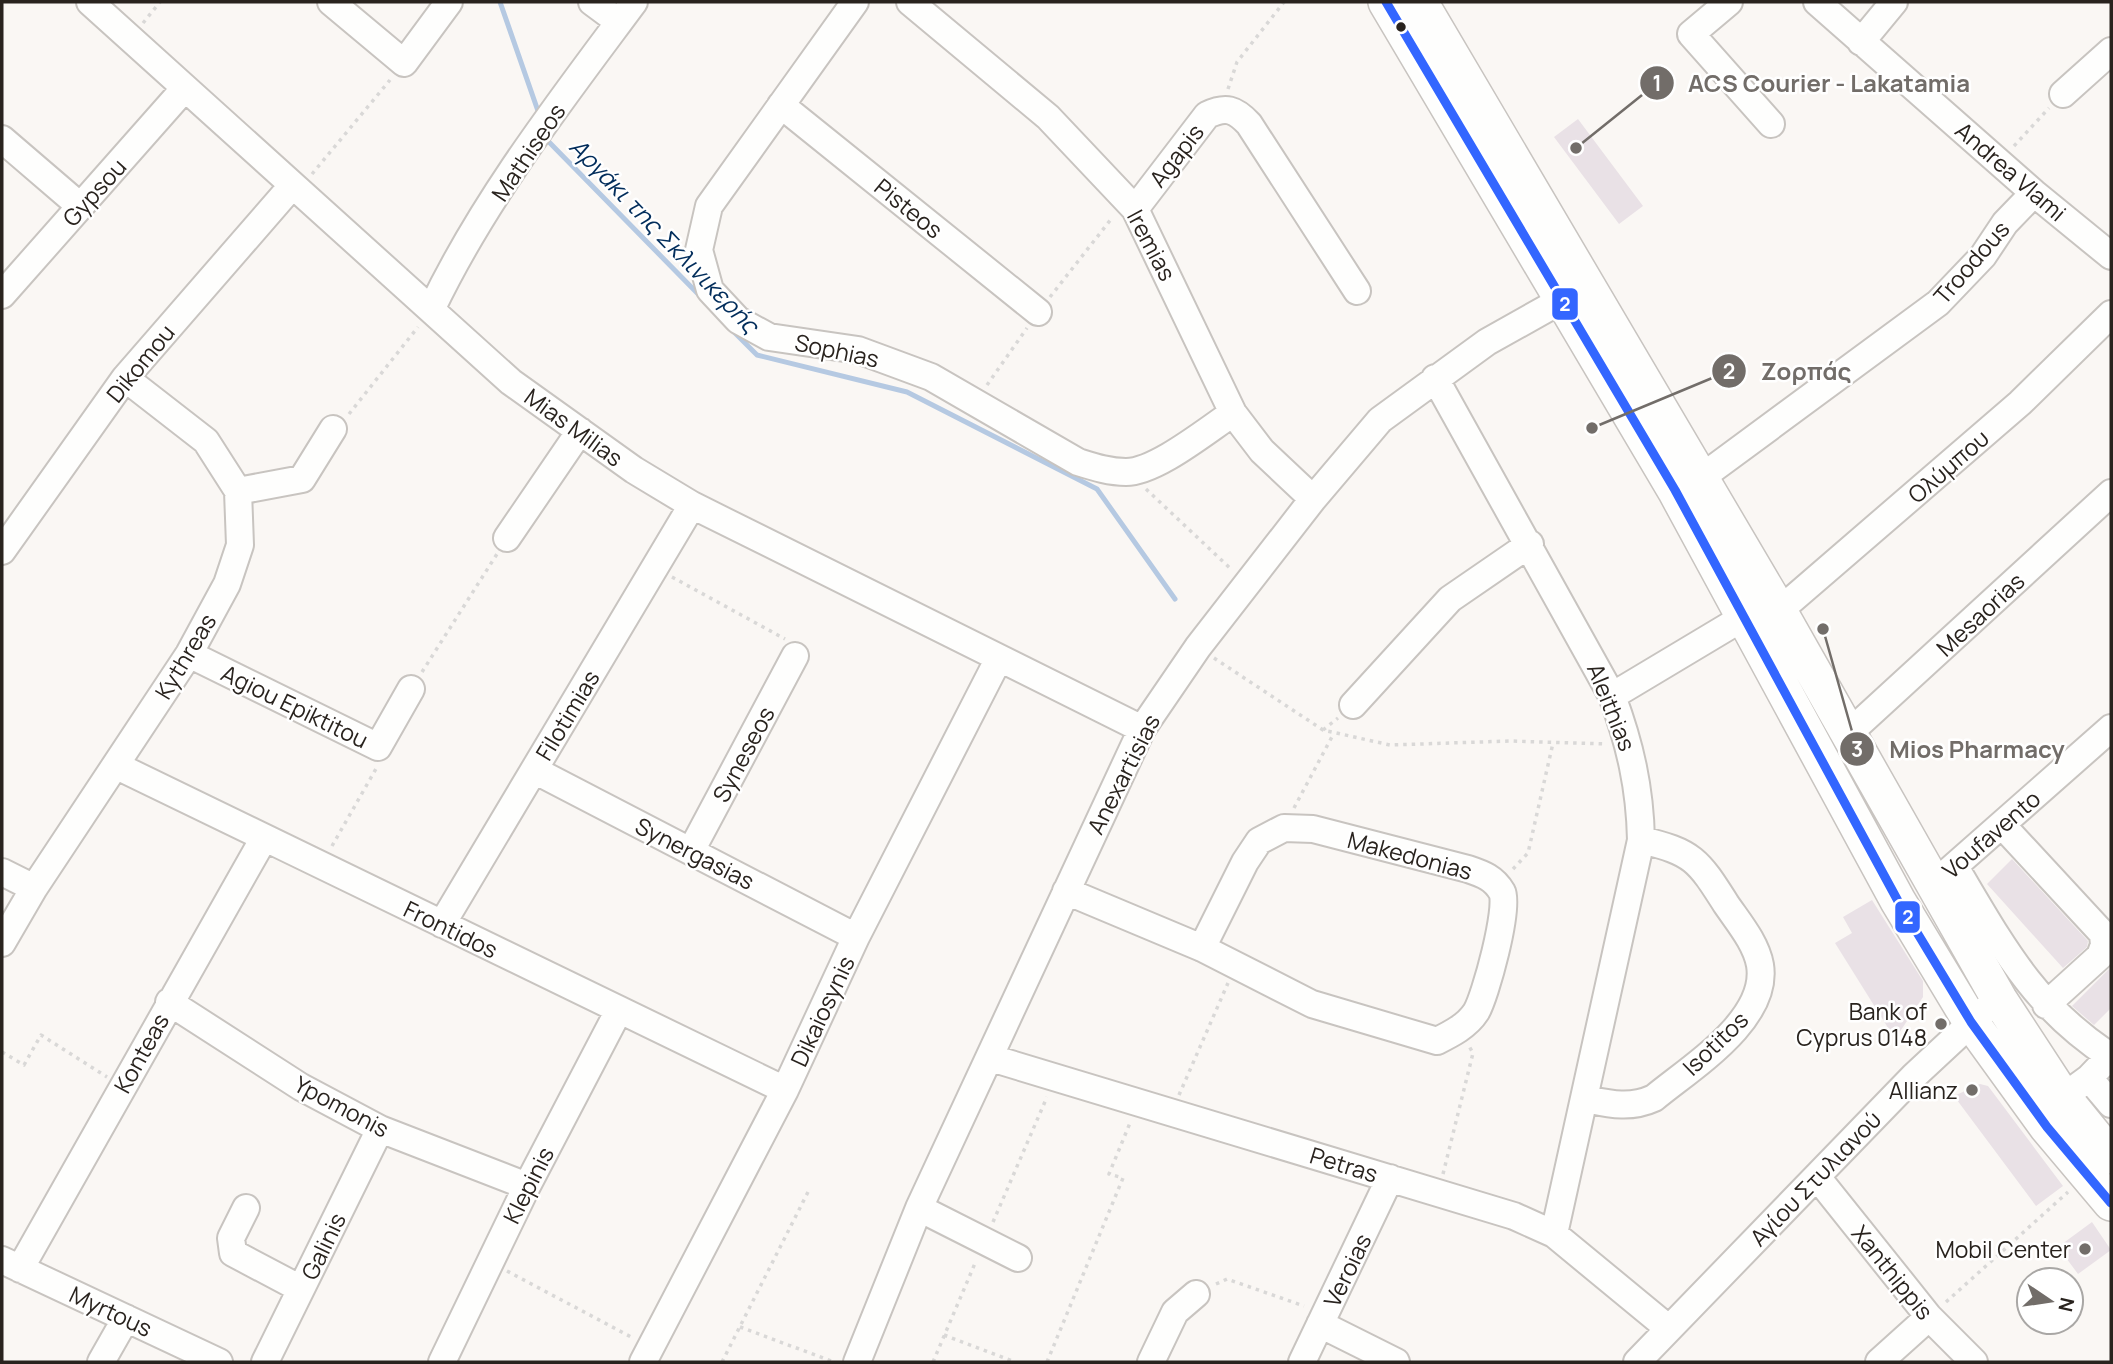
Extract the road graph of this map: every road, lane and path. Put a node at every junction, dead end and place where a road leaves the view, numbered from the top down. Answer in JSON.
{"nodes":[{"id":1,"x":90,"y":2,"type":"edge"},
{"id":2,"x":331,"y":2,"type":"edge"},
{"id":3,"x":449,"y":2,"type":"edge"},
{"id":4,"x":592,"y":2,"type":"edge"},
{"id":5,"x":855,"y":2,"type":"edge"},
{"id":6,"x":910,"y":2,"type":"edge"},
{"id":7,"x":1284,"y":2,"type":"edge"},
{"id":8,"x":1386,"y":2,"type":"edge"},
{"id":9,"x":1420,"y":2,"type":"edge"},
{"id":10,"x":1729,"y":2,"type":"edge"},
{"id":11,"x":1817,"y":2,"type":"edge"},
{"id":12,"x":1895,"y":2,"type":"edge"},
{"id":13,"x":626,"y":12,"type":"edge"},
{"id":14,"x":1861,"y":42,"type":"junction"},
{"id":15,"x":2111,"y":51,"type":"edge"},
{"id":16,"x":404,"y":63,"type":"junction"},
{"id":17,"x":186,"y":88,"type":"junction"},
{"id":18,"x":2063,"y":94,"type":"joint"},
{"id":19,"x":781,"y":104,"type":"junction"},
{"id":20,"x":1222,"y":108,"type":"junction"},
{"id":21,"x":1771,"y":124,"type":"dead end"},
{"id":22,"x":2,"y":139,"type":"edge"},
{"id":23,"x":1998,"y":162,"type":"junction"},
{"id":24,"x":294,"y":189,"type":"junction"},
{"id":25,"x":2034,"y":193,"type":"junction"},
{"id":26,"x":80,"y":206,"type":"junction"},
{"id":27,"x":1135,"y":209,"type":"junction"},
{"id":28,"x":2111,"y":256,"type":"edge"},
{"id":29,"x":1357,"y":291,"type":"dead end"},
{"id":30,"x":1576,"y":292,"type":"junction"},
{"id":31,"x":2,"y":295,"type":"edge"},
{"id":32,"x":432,"y":308,"type":"junction"},
{"id":33,"x":1038,"y":312,"type":"dead end"},
{"id":34,"x":2111,"y":314,"type":"edge"},
{"id":35,"x":125,"y":378,"type":"junction"},
{"id":36,"x":1435,"y":378,"type":"junction"},
{"id":37,"x":1233,"y":413,"type":"junction"},
{"id":38,"x":332,"y":429,"type":"joint"},
{"id":39,"x":580,"y":431,"type":"junction"},
{"id":40,"x":1130,"y":473,"type":"junction"},
{"id":41,"x":1702,"y":478,"type":"junction"},
{"id":42,"x":238,"y":491,"type":"junction"},
{"id":43,"x":2111,"y":493,"type":"edge"},
{"id":44,"x":1313,"y":499,"type":"junction"},
{"id":45,"x":692,"y":505,"type":"junction"},
{"id":46,"x":507,"y":538,"type":"joint"},
{"id":47,"x":1530,"y":544,"type":"junction"},
{"id":48,"x":2,"y":551,"type":"edge"},
{"id":49,"x":655,"y":568,"type":"junction"},
{"id":50,"x":1247,"y":585,"type":"junction"},
{"id":51,"x":1779,"y":611,"type":"junction"},
{"id":52,"x":1744,"y":617,"type":"junction"},
{"id":53,"x":1198,"y":647,"type":"junction"},
{"id":54,"x":189,"y":654,"type":"junction"},
{"id":55,"x":795,"y":656,"type":"joint"},
{"id":56,"x":999,"y":658,"type":"junction"},
{"id":57,"x":411,"y":689,"type":"joint"},
{"id":58,"x":1612,"y":696,"type":"junction"},
{"id":59,"x":1353,"y":705,"type":"dead end"},
{"id":60,"x":2111,"y":728,"type":"edge"},
{"id":61,"x":1142,"y":729,"type":"junction"},
{"id":62,"x":1334,"y":733,"type":"junction"},
{"id":63,"x":1849,"y":734,"type":"junction"},
{"id":64,"x":1810,"y":738,"type":"junction"},
{"id":65,"x":1553,"y":743,"type":"junction"},
{"id":66,"x":1630,"y":745,"type":"junction"},
{"id":67,"x":378,"y":747,"type":"junction"},
{"id":68,"x":117,"y":766,"type":"junction"},
{"id":69,"x":534,"y":770,"type":"junction"},
{"id":70,"x":2002,"y":825,"type":"junction"},
{"id":71,"x":1284,"y":828,"type":"junction"},
{"id":72,"x":264,"y":838,"type":"junction"},
{"id":73,"x":1641,"y":840,"type":"junction"},
{"id":74,"x":691,"y":852,"type":"junction"},
{"id":75,"x":320,"y":866,"type":"junction"},
{"id":76,"x":2,"y":872,"type":"edge"},
{"id":77,"x":1944,"y":875,"type":"junction"},
{"id":78,"x":1498,"y":887,"type":"junction"},
{"id":79,"x":34,"y":888,"type":"junction"},
{"id":80,"x":1066,"y":891,"type":"junction"},
{"id":81,"x":442,"y":924,"type":"junction"},
{"id":82,"x":856,"y":937,"type":"junction"},
{"id":83,"x":2,"y":943,"type":"edge"},
{"id":84,"x":1202,"y":948,"type":"junction"},
{"id":85,"x":1236,"y":965,"type":"junction"},
{"id":86,"x":1999,"y":999,"type":"junction"},
{"id":87,"x":169,"y":1002,"type":"junction"},
{"id":88,"x":2046,"y":1005,"type":"junction"},
{"id":89,"x":619,"y":1010,"type":"junction"},
{"id":90,"x":1971,"y":1022,"type":"junction"},
{"id":91,"x":1457,"y":1031,"type":"junction"},
{"id":92,"x":2,"y":1052,"type":"edge"},
{"id":93,"x":2111,"y":1055,"type":"edge"},
{"id":94,"x":991,"y":1058,"type":"junction"},
{"id":95,"x":1056,"y":1077,"type":"junction"},
{"id":96,"x":122,"y":1087,"type":"junction"},
{"id":97,"x":2076,"y":1088,"type":"junction"},
{"id":98,"x":785,"y":1090,"type":"junction"},
{"id":99,"x":1586,"y":1099,"type":"junction"},
{"id":100,"x":1139,"y":1102,"type":"junction"},
{"id":101,"x":2111,"y":1104,"type":"edge"},
{"id":102,"x":1172,"y":1111,"type":"junction"},
{"id":103,"x":380,"y":1129,"type":"junction"},
{"id":104,"x":2099,"y":1165,"type":"edge"},
{"id":105,"x":1817,"y":1177,"type":"junction"},
{"id":106,"x":1390,"y":1178,"type":"junction"},
{"id":107,"x":527,"y":1186,"type":"junction"},
{"id":108,"x":808,"y":1192,"type":"dead end"},
{"id":109,"x":1438,"y":1192,"type":"junction"},
{"id":110,"x":2111,"y":1202,"type":"edge"},
{"id":111,"x":246,"y":1208,"type":"dead end"},
{"id":112,"x":919,"y":1208,"type":"junction"},
{"id":113,"x":1554,"y":1234,"type":"junction"},
{"id":114,"x":985,"y":1241,"type":"junction"},
{"id":115,"x":1018,"y":1258,"type":"dead end"},
{"id":116,"x":490,"y":1262,"type":"junction"},
{"id":117,"x":11,"y":1265,"type":"edge"},
{"id":118,"x":301,"y":1289,"type":"junction"},
{"id":119,"x":1196,"y":1294,"type":"joint"},
{"id":120,"x":1929,"y":1317,"type":"junction"},
{"id":121,"x":126,"y":1318,"type":"junction"},
{"id":122,"x":1323,"y":1319,"type":"junction"},
{"id":123,"x":740,"y":1327,"type":"junction"},
{"id":124,"x":1668,"y":1328,"type":"junction"},
{"id":125,"x":944,"y":1335,"type":"junction"},
{"id":126,"x":647,"y":1355,"type":"edge"},
{"id":127,"x":101,"y":1362,"type":"edge"},
{"id":128,"x":219,"y":1362,"type":"edge"},
{"id":129,"x":265,"y":1362,"type":"edge"},
{"id":130,"x":442,"y":1362,"type":"edge"},
{"id":131,"x":722,"y":1362,"type":"edge"},
{"id":132,"x":834,"y":1362,"type":"edge"},
{"id":133,"x":857,"y":1362,"type":"edge"},
{"id":134,"x":933,"y":1362,"type":"edge"},
{"id":135,"x":1015,"y":1362,"type":"edge"},
{"id":136,"x":1047,"y":1362,"type":"edge"},
{"id":137,"x":1151,"y":1362,"type":"edge"},
{"id":138,"x":1302,"y":1362,"type":"edge"},
{"id":139,"x":1396,"y":1362,"type":"edge"},
{"id":140,"x":1637,"y":1362,"type":"edge"},
{"id":141,"x":1880,"y":1362,"type":"edge"},
{"id":142,"x":1974,"y":1362,"type":"edge"}],
"edges":[{"from":1,"to":17,"type":"street","name":"Mias Milias"},
{"from":2,"to":16,"type":"street"},
{"from":3,"to":16,"type":"street"},
{"from":4,"to":13,"type":"street"},
{"from":5,"to":19,"type":"street","name":"Sophias"},
{"from":6,"to":27,"type":"street","name":"Iremias"},
{"from":7,"to":20,"type":"path"},
{"from":8,"to":30,"type":"main road"},
{"from":9,"to":30,"type":"main road"},
{"from":10,"to":21,"type":"street"},
{"from":11,"to":14,"type":"street","name":"Andrea Vlami"},
{"from":12,"to":14,"type":"street"},
{"from":13,"to":32,"type":"street","name":"Mathiseos"},
{"from":14,"to":23,"type":"street","name":"Andrea Vlami"},
{"from":15,"to":18,"type":"street"},
{"from":16,"to":24,"type":"path"},
{"from":17,"to":24,"type":"street","name":"Mias Milias"},
{"from":17,"to":26,"type":"street","name":"Gypsou"},
{"from":18,"to":23,"type":"path"},
{"from":19,"to":33,"type":"street","name":"Pisteos"},
{"from":19,"to":40,"type":"street","name":"Sophias"},
{"from":20,"to":27,"type":"street","name":"Agapis"},
{"from":20,"to":29,"type":"street"},
{"from":22,"to":26,"type":"street"},
{"from":23,"to":25,"type":"street","name":"Andrea Vlami"},
{"from":24,"to":32,"type":"street","name":"Mias Milias"},
{"from":24,"to":35,"type":"street","name":"Dikomou"},
{"from":25,"to":28,"type":"street","name":"Andrea Vlami"},
{"from":25,"to":41,"type":"street","name":"Troodous"},
{"from":26,"to":31,"type":"street","name":"Gypsou"},
{"from":27,"to":37,"type":"street","name":"Iremias"},
{"from":30,"to":36,"type":"street","name":"Anexartisias"},
{"from":30,"to":41,"type":"main road"},
{"from":30,"to":52,"type":"main road"},
{"from":32,"to":38,"type":"path"},
{"from":32,"to":39,"type":"street","name":"Mias Milias"},
{"from":34,"to":51,"type":"street","name":"Ολύμπου"},
{"from":35,"to":42,"type":"street"},
{"from":35,"to":48,"type":"street","name":"Dikomou"},
{"from":36,"to":44,"type":"street","name":"Anexartisias"},
{"from":36,"to":47,"type":"street","name":"Aleithias"},
{"from":37,"to":40,"type":"street"},
{"from":37,"to":44,"type":"street","name":"Iremias"},
{"from":38,"to":42,"type":"street"},
{"from":39,"to":45,"type":"street","name":"Mias Milias"},
{"from":39,"to":46,"type":"street"},
{"from":40,"to":50,"type":"path"},
{"from":41,"to":51,"type":"main road"},
{"from":42,"to":54,"type":"street","name":"Kythreas"},
{"from":43,"to":63,"type":"street","name":"Mesaorias"},
{"from":44,"to":50,"type":"street","name":"Anexartisias"},
{"from":45,"to":49,"type":"street","name":"Filotimias"},
{"from":45,"to":56,"type":"street","name":"Mias Milias"},
{"from":46,"to":57,"type":"path"},
{"from":47,"to":58,"type":"street","name":"Aleithias"},
{"from":47,"to":59,"type":"street"},
{"from":49,"to":55,"type":"path"},
{"from":49,"to":69,"type":"street","name":"Filotimias"},
{"from":50,"to":53,"type":"street","name":"Anexartisias"},
{"from":51,"to":63,"type":"main road"},
{"from":51,"to":64,"type":"street"},
{"from":52,"to":58,"type":"street"},
{"from":52,"to":64,"type":"main road"},
{"from":53,"to":61,"type":"street","name":"Anexartisias"},
{"from":53,"to":62,"type":"path"},
{"from":54,"to":67,"type":"street","name":"Agiou Epiktitou"},
{"from":54,"to":68,"type":"street","name":"Kythreas"},
{"from":55,"to":74,"type":"street","name":"Syneseos"},
{"from":56,"to":61,"type":"street","name":"Mias Milias"},
{"from":56,"to":82,"type":"street","name":"Dikaiosynis"},
{"from":57,"to":67,"type":"street","name":"Agiou Epiktitou"},
{"from":58,"to":66,"type":"street","name":"Aleithias"},
{"from":60,"to":70,"type":"street","name":"Voufavento"},
{"from":61,"to":80,"type":"street","name":"Anexartisias"},
{"from":62,"to":65,"type":"path"},
{"from":62,"to":71,"type":"path"},
{"from":63,"to":77,"type":"main road"},
{"from":64,"to":90,"type":"main road"},
{"from":65,"to":66,"type":"path"},
{"from":65,"to":78,"type":"path"},
{"from":66,"to":73,"type":"street","name":"Aleithias"},
{"from":67,"to":75,"type":"path"},
{"from":68,"to":72,"type":"street","name":"Frontidos"},
{"from":68,"to":79,"type":"street","name":"Kythreas"},
{"from":69,"to":74,"type":"street","name":"Synergasias"},
{"from":69,"to":81,"type":"street","name":"Filotimias"},
{"from":70,"to":77,"type":"street","name":"Voufavento"},
{"from":70,"to":88,"type":"street"},
{"from":71,"to":78,"type":"street","name":"Makedonias"},
{"from":71,"to":84,"type":"street"},
{"from":72,"to":75,"type":"street","name":"Frontidos"},
{"from":72,"to":87,"type":"street","name":"Konteas"},
{"from":73,"to":99,"type":"street","name":"Aleithias"},
{"from":73,"to":99,"type":"street","name":"Isotitos"},
{"from":74,"to":82,"type":"street","name":"Synergasias"},
{"from":75,"to":81,"type":"street","name":"Frontidos"},
{"from":76,"to":79,"type":"street"},
{"from":77,"to":86,"type":"main road"},
{"from":77,"to":88,"type":"street"},
{"from":78,"to":91,"type":"street","name":"Makedonias"},
{"from":79,"to":83,"type":"street","name":"Kythreas"},
{"from":80,"to":84,"type":"street"},
{"from":80,"to":94,"type":"street","name":"Anexartisias"},
{"from":81,"to":89,"type":"street","name":"Frontidos"},
{"from":82,"to":98,"type":"street","name":"Dikaiosynis"},
{"from":84,"to":85,"type":"street"},
{"from":85,"to":91,"type":"street"},
{"from":85,"to":102,"type":"path"},
{"from":86,"to":90,"type":"street","name":"Αγίου Στυλιανού"},
{"from":86,"to":97,"type":"main road"},
{"from":87,"to":96,"type":"street","name":"Konteas"},
{"from":87,"to":103,"type":"street","name":"Ypomonis"},
{"from":88,"to":93,"type":"street"},
{"from":89,"to":98,"type":"street","name":"Frontidos"},
{"from":89,"to":107,"type":"street","name":"Klepinis"},
{"from":90,"to":104,"type":"main road"},
{"from":90,"to":105,"type":"street","name":"Αγίου Στυλιανού"},
{"from":91,"to":109,"type":"path"},
{"from":92,"to":96,"type":"path"},
{"from":93,"to":97,"type":"street"},
{"from":94,"to":95,"type":"street","name":"Petras"},
{"from":94,"to":112,"type":"street","name":"Anexartisias"},
{"from":95,"to":100,"type":"street","name":"Petras"},
{"from":95,"to":114,"type":"path"},
{"from":96,"to":117,"type":"street","name":"Konteas"},
{"from":97,"to":101,"type":"street"},
{"from":97,"to":104,"type":"main road"},
{"from":98,"to":126,"type":"street","name":"Dikaiosynis"},
{"from":99,"to":113,"type":"street","name":"Aleithias"},
{"from":100,"to":102,"type":"street","name":"Petras"},
{"from":100,"to":136,"type":"path"},
{"from":102,"to":106,"type":"street","name":"Petras"},
{"from":103,"to":107,"type":"street","name":"Ypomonis"},
{"from":103,"to":118,"type":"street","name":"Galinis"},
{"from":104,"to":110,"type":"main road"},
{"from":104,"to":120,"type":"path"},
{"from":105,"to":120,"type":"street","name":"Xanthippis"},
{"from":105,"to":124,"type":"street","name":"Αγίου Στυλιανού"},
{"from":106,"to":109,"type":"street","name":"Petras"},
{"from":106,"to":122,"type":"street","name":"Veroias"},
{"from":107,"to":116,"type":"street","name":"Klepinis"},
{"from":108,"to":123,"type":"path"},
{"from":109,"to":113,"type":"street","name":"Petras"},
{"from":111,"to":118,"type":"street"},
{"from":112,"to":114,"type":"street"},
{"from":112,"to":133,"type":"street","name":"Anexartisias"},
{"from":113,"to":124,"type":"street","name":"Petras"},
{"from":114,"to":115,"type":"street"},
{"from":114,"to":125,"type":"path"},
{"from":116,"to":126,"type":"path"},
{"from":116,"to":130,"type":"street","name":"Klepinis"},
{"from":117,"to":121,"type":"street","name":"Myrtous"},
{"from":118,"to":129,"type":"street","name":"Galinis"},
{"from":119,"to":122,"type":"path"},
{"from":119,"to":137,"type":"street"},
{"from":120,"to":141,"type":"street"},
{"from":120,"to":142,"type":"street","name":"Xanthippis"},
{"from":121,"to":127,"type":"street"},
{"from":121,"to":128,"type":"street","name":"Myrtous"},
{"from":122,"to":138,"type":"street","name":"Veroias"},
{"from":122,"to":139,"type":"street"},
{"from":123,"to":131,"type":"path"},
{"from":123,"to":132,"type":"path"},
{"from":124,"to":140,"type":"street","name":"Αγίου Στυλιανού"},
{"from":125,"to":134,"type":"path"},
{"from":125,"to":135,"type":"path"}]}
